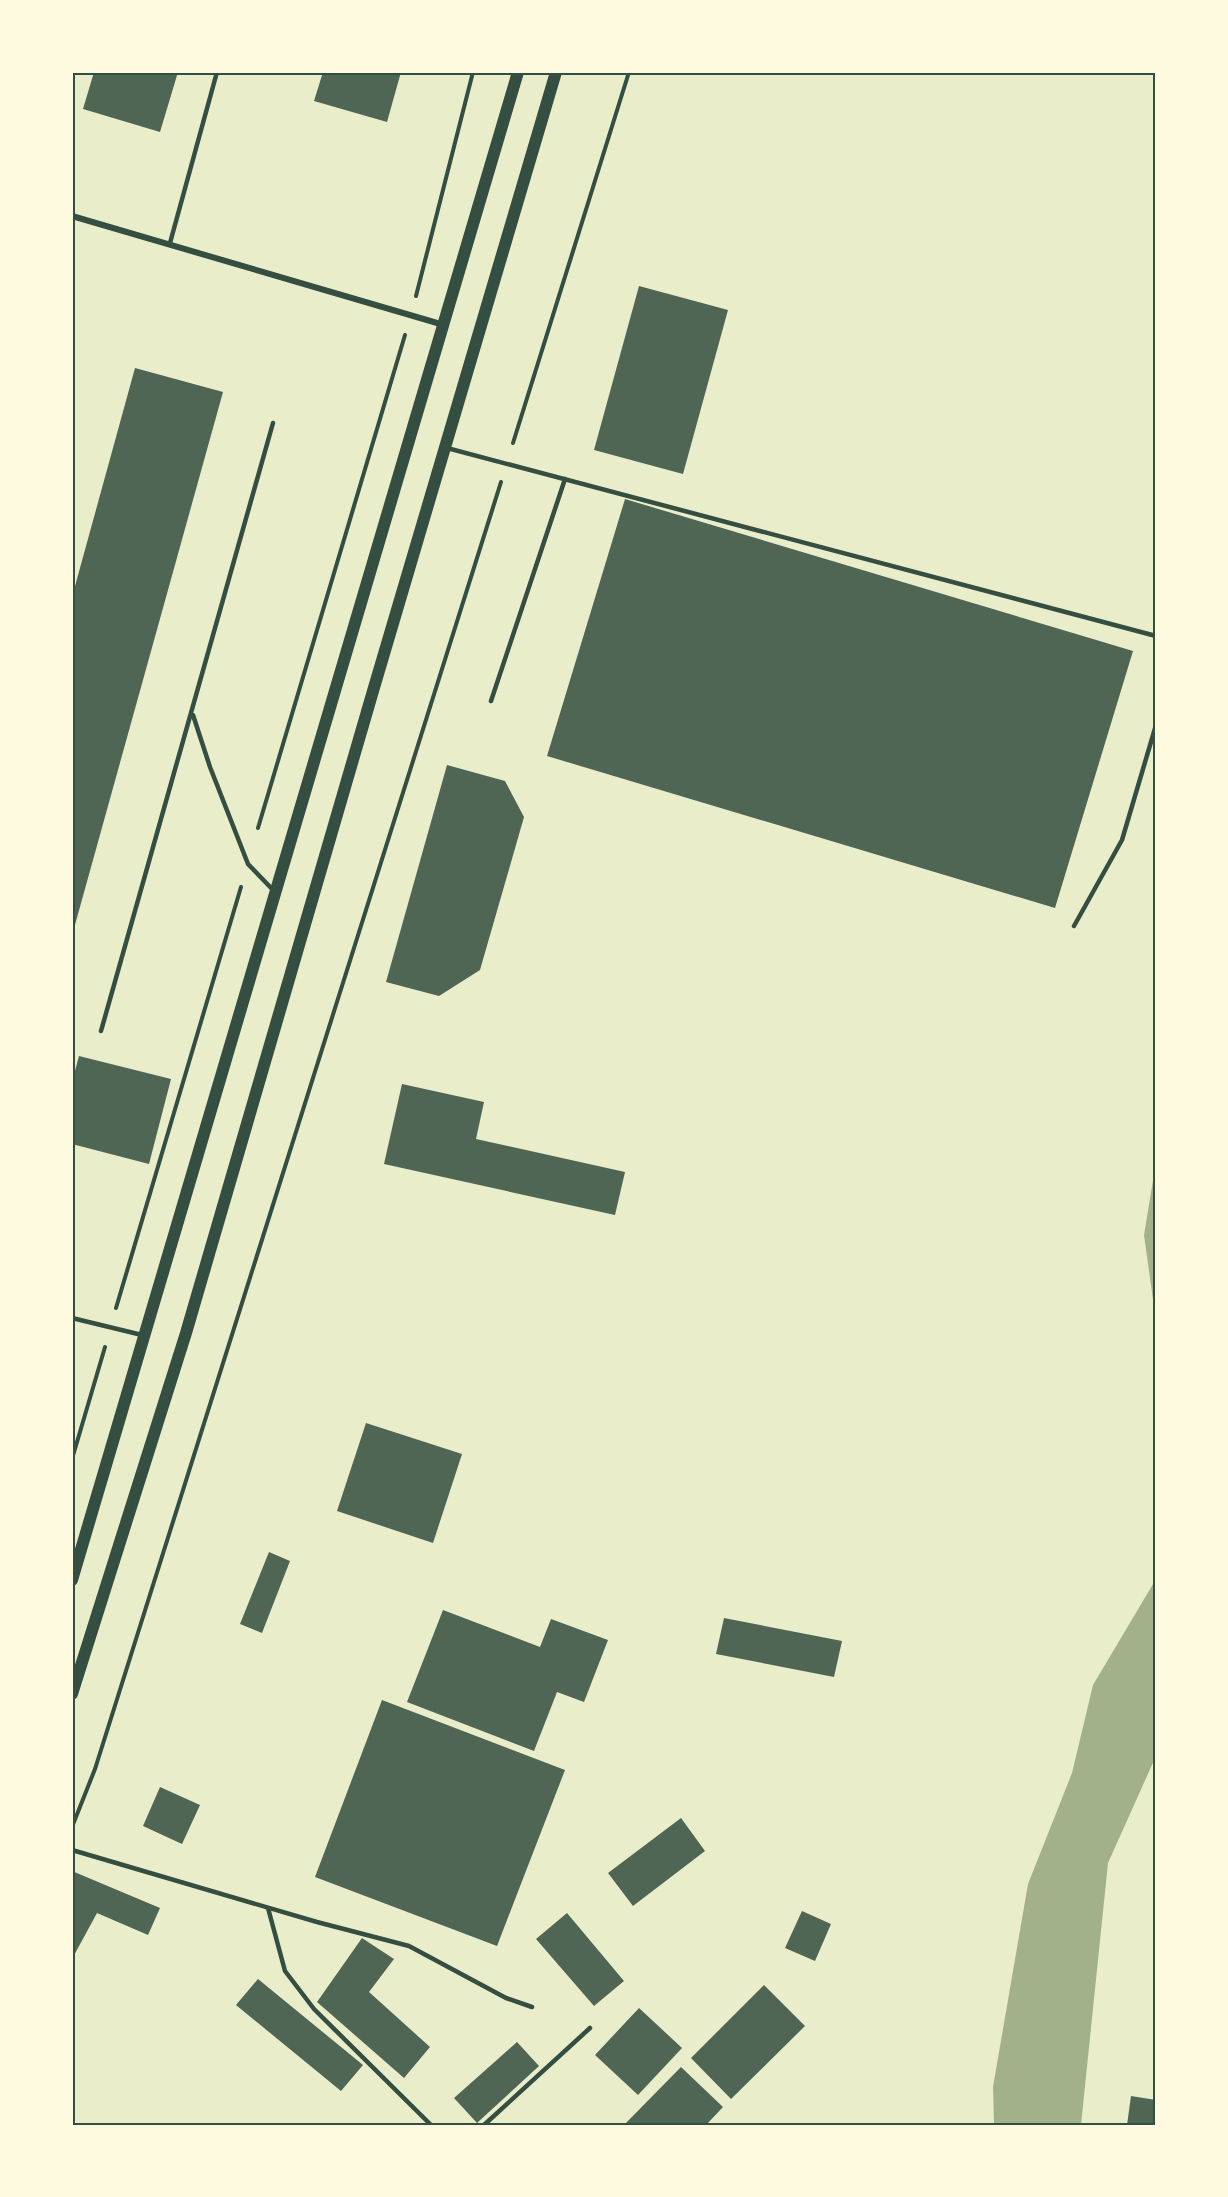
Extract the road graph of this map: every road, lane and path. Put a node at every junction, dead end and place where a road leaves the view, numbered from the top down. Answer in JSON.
{"nodes":[{"id":1,"x":217,"y":72,"type":"edge"},
{"id":2,"x":473,"y":72,"type":"edge"},
{"id":3,"x":518,"y":72,"type":"edge"},
{"id":4,"x":556,"y":72,"type":"edge"},
{"id":5,"x":630,"y":72,"type":"edge"},
{"id":6,"x":72,"y":216,"type":"edge"},
{"id":7,"x":170,"y":243,"type":"junction"},
{"id":8,"x":411,"y":315,"type":"junction"},
{"id":9,"x":444,"y":325,"type":"junction"},
{"id":10,"x":72,"y":342,"type":"edge"},
{"id":11,"x":72,"y":350,"type":"edge"},
{"id":12,"x":273,"y":423,"type":"dead end"},
{"id":13,"x":445,"y":447,"type":"junction"},
{"id":14,"x":507,"y":464,"type":"junction"},
{"id":15,"x":565,"y":479,"type":"junction"},
{"id":16,"x":1156,"y":636,"type":"edge"},
{"id":17,"x":491,"y":701,"type":"dead end"},
{"id":18,"x":192,"y":713,"type":"junction"},
{"id":19,"x":1156,"y":725,"type":"edge"},
{"id":20,"x":248,"y":864,"type":"junction"},
{"id":21,"x":275,"y":892,"type":"junction"},
{"id":22,"x":1074,"y":926,"type":"dead end"},
{"id":23,"x":101,"y":1030,"type":"dead end"},
{"id":24,"x":72,"y":1318,"type":"edge"},
{"id":25,"x":111,"y":1327,"type":"junction"},
{"id":26,"x":144,"y":1336,"type":"junction"},
{"id":27,"x":72,"y":1459,"type":"edge"},
{"id":28,"x":72,"y":1580,"type":"edge"},
{"id":29,"x":72,"y":1694,"type":"edge"},
{"id":30,"x":72,"y":1827,"type":"edge"},
{"id":31,"x":72,"y":1850,"type":"edge"},
{"id":32,"x":268,"y":1908,"type":"junction"},
{"id":33,"x":532,"y":2007,"type":"dead end"},
{"id":34,"x":590,"y":2028,"type":"dead end"},
{"id":35,"x":431,"y":2125,"type":"edge"},
{"id":36,"x":483,"y":2125,"type":"edge"}],
"edges":[{"from":1,"to":7,"type":"lane"},
{"from":2,"to":8,"type":"path"},
{"from":3,"to":9,"type":"main road"},
{"from":4,"to":13,"type":"main road"},
{"from":5,"to":14,"type":"path"},
{"from":6,"to":7,"type":"street"},
{"from":7,"to":8,"type":"street"},
{"from":8,"to":9,"type":"street"},
{"from":8,"to":20,"type":"path"},
{"from":9,"to":21,"type":"main road"},
{"from":10,"to":11,"type":"lane"},
{"from":12,"to":18,"type":"lane"},
{"from":13,"to":14,"type":"lane"},
{"from":13,"to":29,"type":"main road"},
{"from":14,"to":15,"type":"lane"},
{"from":14,"to":30,"type":"path"},
{"from":15,"to":16,"type":"lane"},
{"from":15,"to":17,"type":"lane"},
{"from":18,"to":20,"type":"lane"},
{"from":18,"to":23,"type":"lane"},
{"from":19,"to":22,"type":"lane"},
{"from":20,"to":21,"type":"lane"},
{"from":20,"to":25,"type":"path"},
{"from":21,"to":26,"type":"main road"},
{"from":24,"to":25,"type":"lane"},
{"from":25,"to":26,"type":"lane"},
{"from":25,"to":27,"type":"path"},
{"from":26,"to":28,"type":"main road"},
{"from":31,"to":32,"type":"lane"},
{"from":32,"to":33,"type":"lane"},
{"from":32,"to":35,"type":"lane"},
{"from":34,"to":36,"type":"lane"}]}
